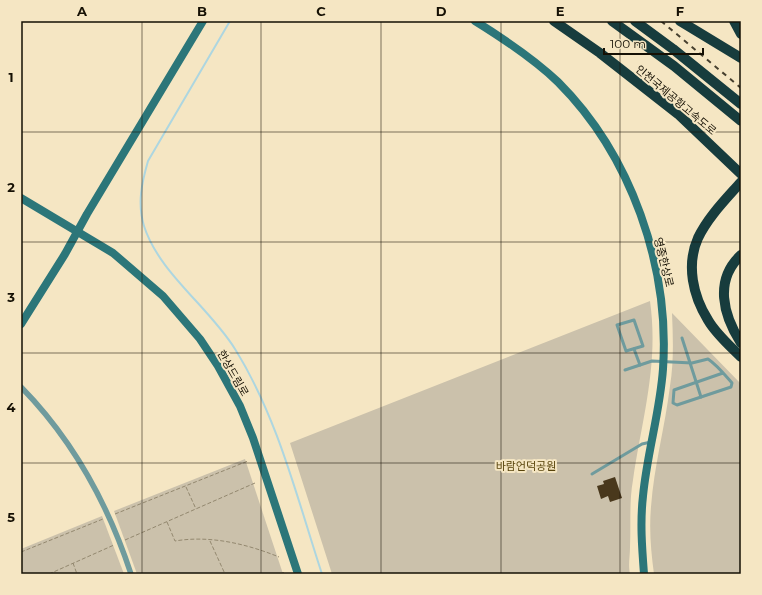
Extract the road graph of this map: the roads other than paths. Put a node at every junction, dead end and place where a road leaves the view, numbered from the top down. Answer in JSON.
{"nodes":[{"id":1,"x":204,"y":21,"type":"edge"},
{"id":2,"x":475,"y":21,"type":"edge"},
{"id":3,"x":554,"y":21,"type":"edge"},
{"id":4,"x":612,"y":21,"type":"edge"},
{"id":5,"x":636,"y":21,"type":"edge"},
{"id":6,"x":680,"y":21,"type":"edge"},
{"id":7,"x":734,"y":21,"type":"edge"},
{"id":8,"x":741,"y":34,"type":"edge"},
{"id":9,"x":741,"y":58,"type":"edge"},
{"id":10,"x":741,"y":104,"type":"edge"},
{"id":11,"x":741,"y":121,"type":"edge"},
{"id":12,"x":741,"y":174,"type":"edge"},
{"id":13,"x":741,"y":182,"type":"edge"},
{"id":14,"x":21,"y":198,"type":"edge"},
{"id":15,"x":78,"y":231,"type":"junction"},
{"id":16,"x":741,"y":255,"type":"edge"},
{"id":17,"x":21,"y":324,"type":"edge"},
{"id":18,"x":682,"y":338,"type":"dead end"},
{"id":19,"x":741,"y":343,"type":"edge"},
{"id":20,"x":634,"y":349,"type":"junction"},
{"id":21,"x":741,"y":357,"type":"edge"},
{"id":22,"x":663,"y":361,"type":"junction"},
{"id":23,"x":690,"y":363,"type":"junction"},
{"id":24,"x":640,"y":365,"type":"junction"},
{"id":25,"x":625,"y":370,"type":"dead end"},
{"id":26,"x":723,"y":373,"type":"junction"},
{"id":27,"x":696,"y":382,"type":"junction"},
{"id":28,"x":21,"y":387,"type":"edge"},
{"id":29,"x":701,"y":397,"type":"junction"},
{"id":30,"x":652,"y":442,"type":"junction"},
{"id":31,"x":592,"y":474,"type":"dead end"},
{"id":32,"x":131,"y":574,"type":"edge"},
{"id":33,"x":298,"y":574,"type":"edge"},
{"id":34,"x":644,"y":574,"type":"edge"}],
"edges":[{"from":1,"to":15,"type":"street"},
{"from":2,"to":22,"type":"street","name":"영종한상로"},
{"from":3,"to":12,"type":"highway","name":"인천국제공항고속도로"},
{"from":4,"to":11,"type":"highway"},
{"from":5,"to":10,"type":"highway"},
{"from":6,"to":9,"type":"highway"},
{"from":7,"to":8,"type":"highway"},
{"from":13,"to":21,"type":"highway"},
{"from":14,"to":15,"type":"street","name":"한상드림로"},
{"from":15,"to":17,"type":"street"},
{"from":15,"to":33,"type":"street","name":"한상드림로"},
{"from":16,"to":19,"type":"highway"},
{"from":18,"to":23,"type":"lane"},
{"from":20,"to":20,"type":"lane"},
{"from":20,"to":24,"type":"lane"},
{"from":22,"to":23,"type":"lane"},
{"from":22,"to":24,"type":"lane"},
{"from":22,"to":30,"type":"street","name":"영종한상로"},
{"from":23,"to":26,"type":"lane"},
{"from":23,"to":27,"type":"lane"},
{"from":24,"to":25,"type":"lane"},
{"from":26,"to":27,"type":"lane"},
{"from":26,"to":29,"type":"lane"},
{"from":27,"to":29,"type":"lane"},
{"from":27,"to":29,"type":"lane"},
{"from":28,"to":32,"type":"street"},
{"from":30,"to":31,"type":"lane"},
{"from":30,"to":34,"type":"street","name":"영종한상로"}]}
